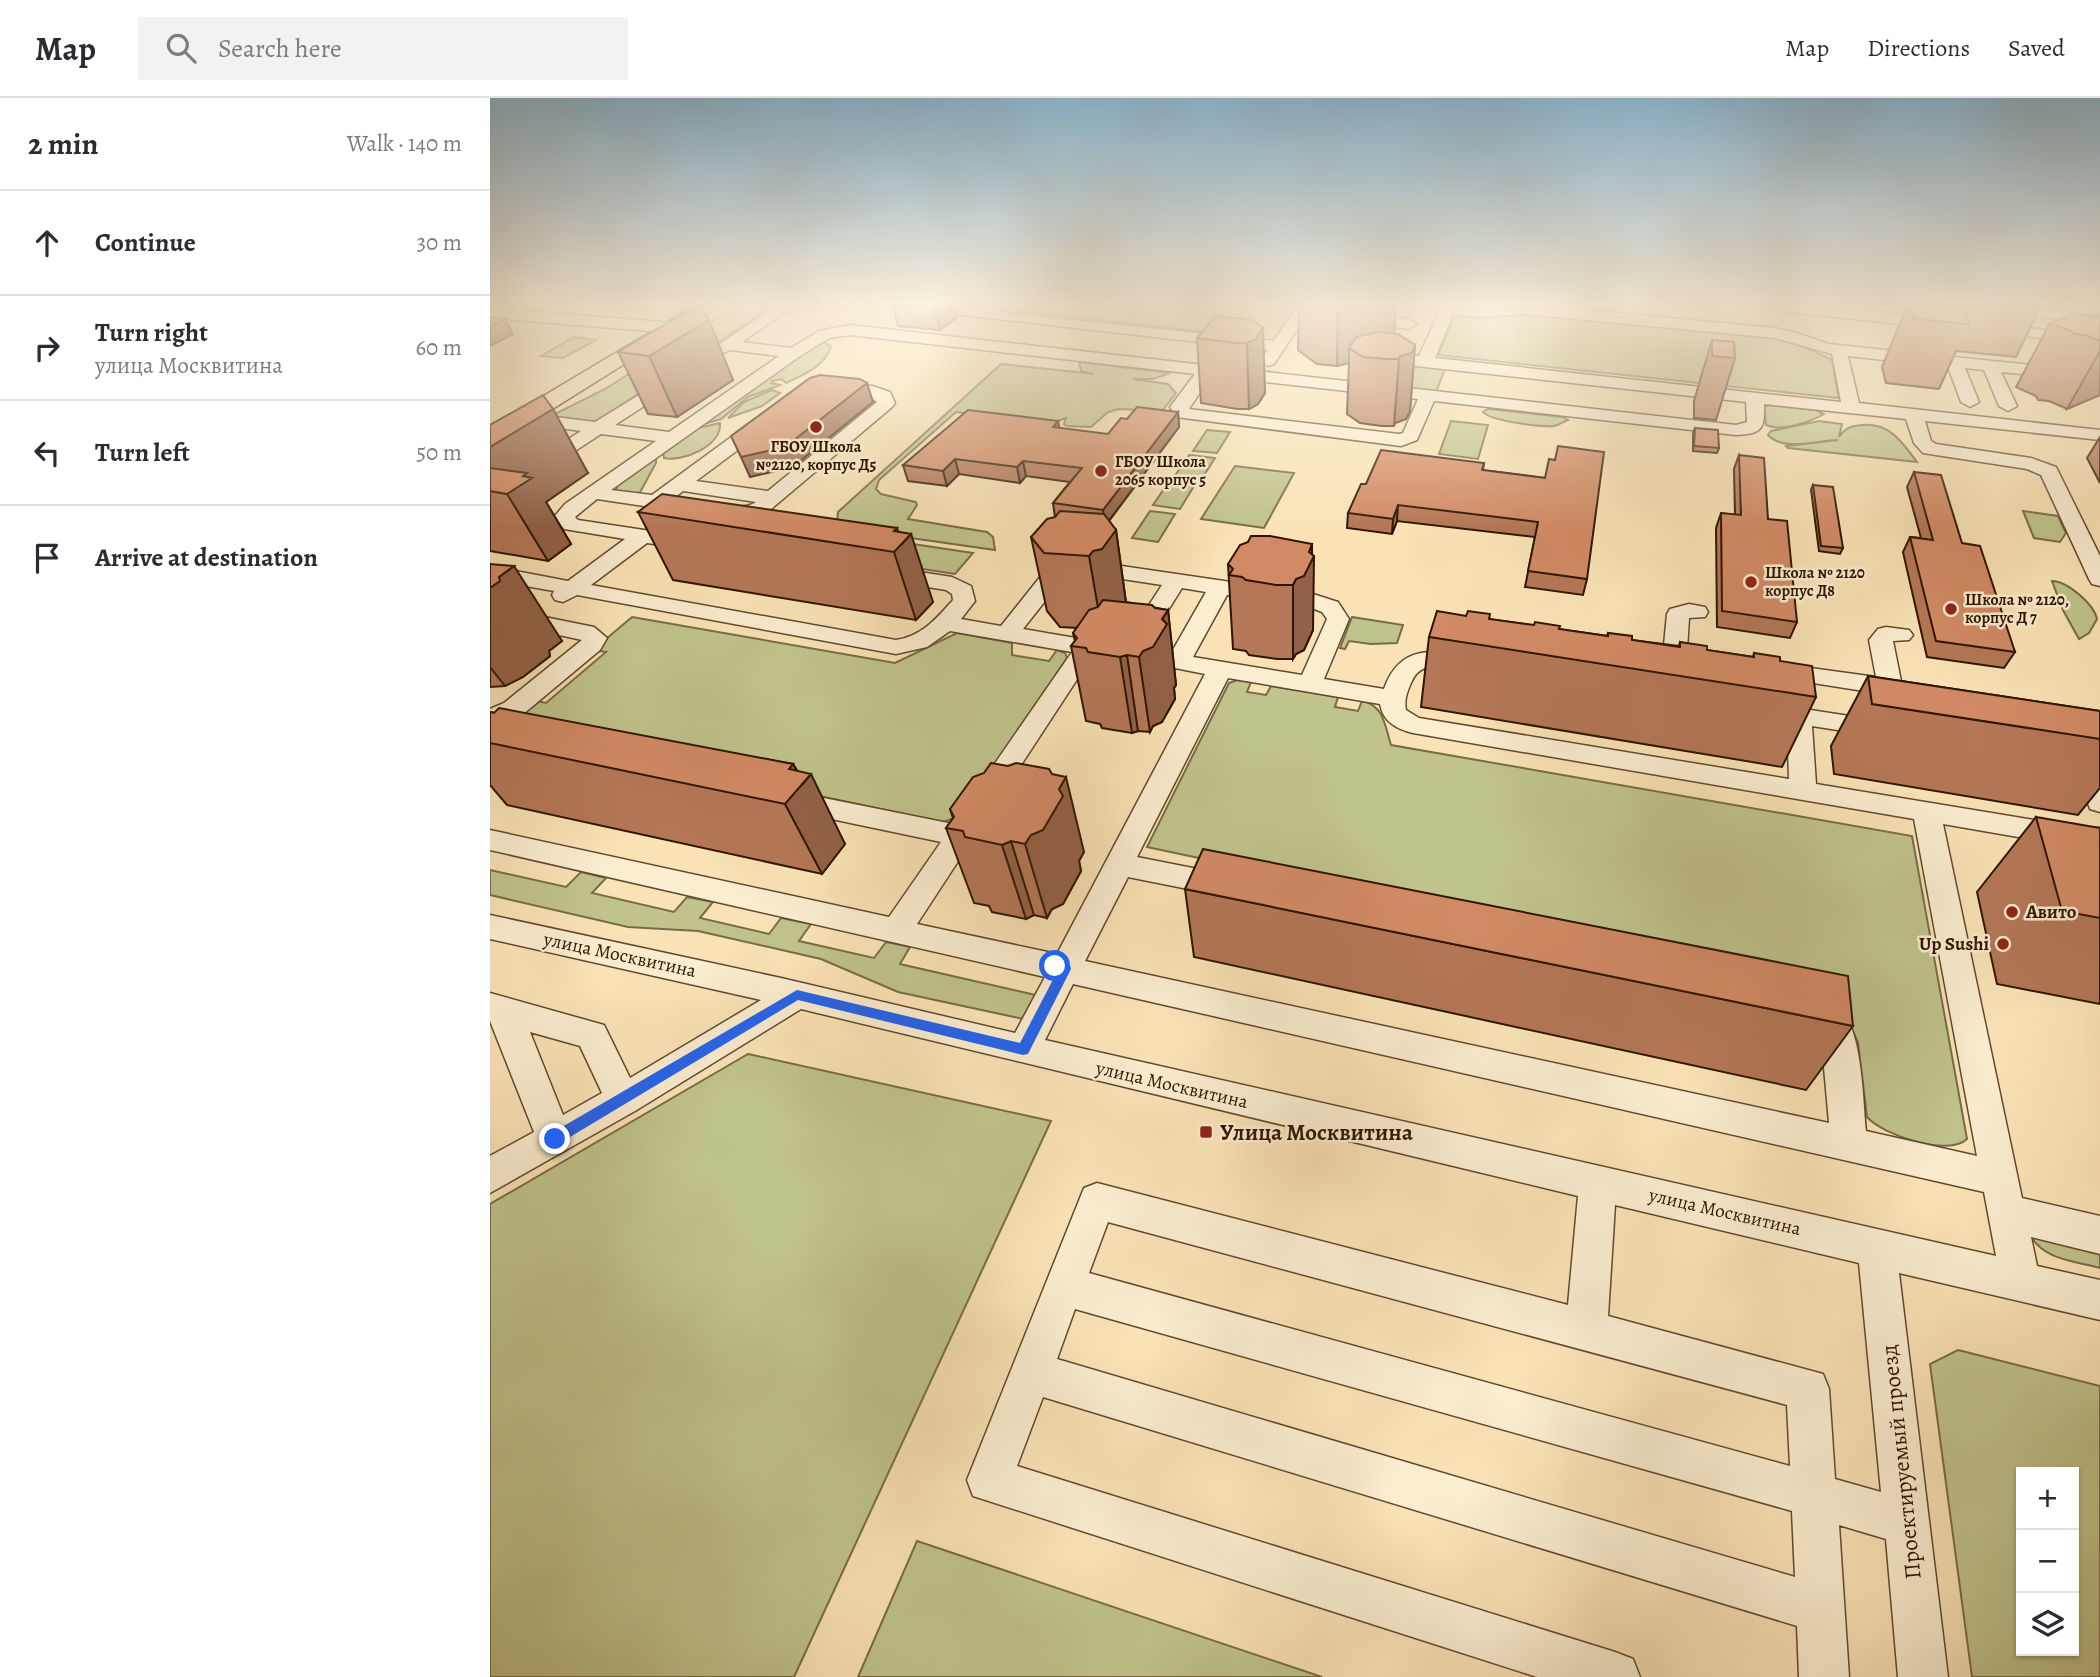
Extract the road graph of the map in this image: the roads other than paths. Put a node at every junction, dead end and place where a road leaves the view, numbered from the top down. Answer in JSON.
{"nodes":[{"id":1,"x":588,"y":380,"type":"edge"},
{"id":2,"x":673,"y":380,"type":"edge"},
{"id":3,"x":757,"y":380,"type":"edge"},
{"id":4,"x":1200,"y":380,"type":"edge"},
{"id":5,"x":1292,"y":380,"type":"edge"},
{"id":6,"x":1380,"y":380,"type":"edge"},
{"id":7,"x":1592,"y":380,"type":"edge"},
{"id":8,"x":1850,"y":380,"type":"edge"},
{"id":9,"x":1959,"y":380,"type":"edge"},
{"id":10,"x":1998,"y":380,"type":"edge"},
{"id":11,"x":1314,"y":382,"type":"junction"},
{"id":12,"x":1376,"y":389,"type":"junction"},
{"id":13,"x":1428,"y":395,"type":"junction"},
{"id":14,"x":1755,"y":397,"type":"junction"},
{"id":15,"x":1851,"y":408,"type":"junction"},
{"id":16,"x":1914,"y":415,"type":"junction"},
{"id":17,"x":524,"y":418,"type":"junction"},
{"id":18,"x":1287,"y":427,"type":"junction"},
{"id":19,"x":598,"y":428,"type":"junction"},
{"id":20,"x":2100,"y":435,"type":"edge"},
{"id":21,"x":490,"y":438,"type":"edge"},
{"id":22,"x":673,"y":438,"type":"junction"},
{"id":23,"x":680,"y":485,"type":"junction"},
{"id":24,"x":594,"y":493,"type":"junction"},
{"id":25,"x":490,"y":498,"type":"edge"},
{"id":26,"x":773,"y":498,"type":"junction"},
{"id":27,"x":656,"y":502,"type":"junction"},
{"id":28,"x":643,"y":536,"type":"junction"},
{"id":29,"x":704,"y":545,"type":"edge"},
{"id":30,"x":869,"y":571,"type":"edge"},
{"id":31,"x":490,"y":573,"type":"edge"},
{"id":32,"x":2100,"y":579,"type":"edge"},
{"id":33,"x":1176,"y":580,"type":"junction"},
{"id":34,"x":1220,"y":587,"type":"junction"},
{"id":35,"x":572,"y":588,"type":"junction"},
{"id":36,"x":1698,"y":612,"type":"dead end"},
{"id":37,"x":490,"y":613,"type":"edge"},
{"id":38,"x":529,"y":621,"type":"junction"},
{"id":39,"x":944,"y":623,"type":"junction"},
{"id":40,"x":1007,"y":634,"type":"junction"},
{"id":41,"x":1901,"y":635,"type":"dead end"},
{"id":42,"x":1087,"y":647,"type":"junction"},
{"id":43,"x":1129,"y":654,"type":"junction"},
{"id":44,"x":1178,"y":662,"type":"junction"},
{"id":45,"x":1728,"y":663,"type":"edge"},
{"id":46,"x":1755,"y":667,"type":"edge"},
{"id":47,"x":1492,"y":668,"type":"edge"},
{"id":48,"x":1220,"y":669,"type":"junction"},
{"id":49,"x":1310,"y":684,"type":"junction"},
{"id":50,"x":1890,"y":687,"type":"junction"},
{"id":51,"x":1924,"y":693,"type":"edge"},
{"id":52,"x":1393,"y":698,"type":"junction"},
{"id":53,"x":1745,"y":708,"type":"edge"},
{"id":54,"x":1799,"y":716,"type":"junction"},
{"id":55,"x":490,"y":719,"type":"edge"},
{"id":56,"x":1902,"y":733,"type":"edge"},
{"id":57,"x":2083,"y":761,"type":"edge"},
{"id":58,"x":1803,"y":791,"type":"junction"},
{"id":59,"x":761,"y":796,"type":"edge"},
{"id":60,"x":2100,"y":802,"type":"edge"},
{"id":61,"x":1926,"y":811,"type":"junction"},
{"id":62,"x":960,"y":836,"type":"junction"},
{"id":63,"x":490,"y":840,"type":"edge"},
{"id":64,"x":2091,"y":846,"type":"edge"},
{"id":65,"x":1119,"y":864,"type":"junction"},
{"id":66,"x":1263,"y":893,"type":"edge"},
{"id":67,"x":490,"y":927,"type":"edge"},
{"id":68,"x":896,"y":931,"type":"junction"},
{"id":69,"x":1065,"y":969,"type":"junction"},
{"id":70,"x":797,"y":995,"type":"junction"},
{"id":71,"x":1800,"y":1002,"type":"edge"},
{"id":72,"x":498,"y":1009,"type":"edge"},
{"id":73,"x":1023,"y":1050,"type":"junction"},
{"id":74,"x":623,"y":1100,"type":"junction"},
{"id":75,"x":555,"y":1139,"type":"junction"},
{"id":76,"x":1849,"y":1144,"type":"junction"},
{"id":77,"x":490,"y":1176,"type":"edge"},
{"id":78,"x":1598,"y":1182,"type":"junction"},
{"id":79,"x":2003,"y":1196,"type":"junction"},
{"id":80,"x":2100,"y":1235,"type":"edge"},
{"id":81,"x":1876,"y":1247,"type":"junction"},
{"id":82,"x":2020,"y":1280,"type":"junction"},
{"id":83,"x":1064,"y":1286,"type":"junction"},
{"id":84,"x":2100,"y":1300,"type":"edge"},
{"id":85,"x":1586,"y":1332,"type":"junction"},
{"id":86,"x":1031,"y":1373,"type":"junction"},
{"id":87,"x":1814,"y":1494,"type":"junction"},
{"id":88,"x":1907,"y":1523,"type":"junction"},
{"id":89,"x":1820,"y":1609,"type":"junction"},
{"id":90,"x":1615,"y":1677,"type":"edge"},
{"id":91,"x":1824,"y":1677,"type":"edge"},
{"id":92,"x":1923,"y":1677,"type":"edge"}],
"edges":[{"from":1,"to":17,"type":"main road"},
{"from":2,"to":19,"type":"street"},
{"from":3,"to":22,"type":"street"},
{"from":4,"to":18,"type":"street"},
{"from":5,"to":11,"type":"street"},
{"from":6,"to":12,"type":"street"},
{"from":7,"to":14,"type":"street"},
{"from":8,"to":15,"type":"street"},
{"from":9,"to":10,"type":"street"},
{"from":11,"to":12,"type":"street"},
{"from":11,"to":18,"type":"street"},
{"from":12,"to":13,"type":"street"},
{"from":13,"to":14,"type":"street"},
{"from":13,"to":18,"type":"street"},
{"from":14,"to":15,"type":"street"},
{"from":15,"to":16,"type":"street"},
{"from":16,"to":20,"type":"street"},
{"from":16,"to":32,"type":"street"},
{"from":17,"to":19,"type":"street"},
{"from":17,"to":21,"type":"main road"},
{"from":19,"to":22,"type":"street"},
{"from":19,"to":25,"type":"street"},
{"from":22,"to":24,"type":"street"},
{"from":23,"to":26,"type":"street"},
{"from":23,"to":26,"type":"street"},
{"from":23,"to":27,"type":"street"},
{"from":24,"to":27,"type":"street"},
{"from":24,"to":28,"type":"street"},
{"from":26,"to":27,"type":"street"},
{"from":28,"to":29,"type":"street"},
{"from":28,"to":35,"type":"street"},
{"from":30,"to":39,"type":"street"},
{"from":31,"to":35,"type":"street"},
{"from":33,"to":34,"type":"street"},
{"from":33,"to":40,"type":"street"},
{"from":33,"to":43,"type":"street"},
{"from":34,"to":44,"type":"street"},
{"from":34,"to":49,"type":"street"},
{"from":35,"to":38,"type":"street"},
{"from":35,"to":39,"type":"street"},
{"from":36,"to":45,"type":"street"},
{"from":37,"to":38,"type":"street"},
{"from":38,"to":55,"type":"street"},
{"from":39,"to":40,"type":"street"},
{"from":40,"to":42,"type":"street"},
{"from":41,"to":50,"type":"street"},
{"from":42,"to":43,"type":"street"},
{"from":42,"to":62,"type":"street"},
{"from":43,"to":44,"type":"street"},
{"from":44,"to":48,"type":"street"},
{"from":46,"to":50,"type":"street"},
{"from":47,"to":52,"type":"street"},
{"from":48,"to":49,"type":"street"},
{"from":48,"to":65,"type":"street"},
{"from":49,"to":52,"type":"street"},
{"from":50,"to":51,"type":"street"},
{"from":52,"to":58,"type":"street"},
{"from":53,"to":54,"type":"street"},
{"from":54,"to":56,"type":"street"},
{"from":54,"to":58,"type":"street"},
{"from":57,"to":60,"type":"street"},
{"from":58,"to":61,"type":"street"},
{"from":59,"to":62,"type":"street"},
{"from":61,"to":64,"type":"street"},
{"from":61,"to":79,"type":"street"},
{"from":62,"to":68,"type":"street"},
{"from":63,"to":68,"type":"street"},
{"from":65,"to":66,"type":"street"},
{"from":65,"to":69,"type":"street"},
{"from":67,"to":70,"type":"street","name":"улица Москвитина"},
{"from":68,"to":69,"type":"street"},
{"from":69,"to":73,"type":"street"},
{"from":69,"to":76,"type":"street"},
{"from":70,"to":73,"type":"street","name":"улица Москвитина"},
{"from":70,"to":74,"type":"street"},
{"from":71,"to":76,"type":"street"},
{"from":72,"to":74,"type":"street"},
{"from":72,"to":75,"type":"street"},
{"from":73,"to":78,"type":"street","name":"улица Москвитина"},
{"from":74,"to":75,"type":"street"},
{"from":75,"to":77,"type":"street"},
{"from":76,"to":79,"type":"street"},
{"from":78,"to":81,"type":"street","name":"улица Москвитина"},
{"from":78,"to":85,"type":"street"},
{"from":79,"to":80,"type":"street"},
{"from":79,"to":82,"type":"street"},
{"from":81,"to":82,"type":"street","name":"улица Москвитина"},
{"from":81,"to":88,"type":"street","name":"Проектируемый проезд"},
{"from":82,"to":84,"type":"street","name":"улица Москвитина"},
{"from":83,"to":85,"type":"street"},
{"from":83,"to":86,"type":"street"},
{"from":83,"to":87,"type":"street"},
{"from":85,"to":87,"type":"street"},
{"from":86,"to":89,"type":"street"},
{"from":86,"to":90,"type":"street"},
{"from":87,"to":88,"type":"street"},
{"from":87,"to":89,"type":"street"},
{"from":88,"to":92,"type":"street","name":"Проектируемый проезд"},
{"from":89,"to":91,"type":"street"}]}
